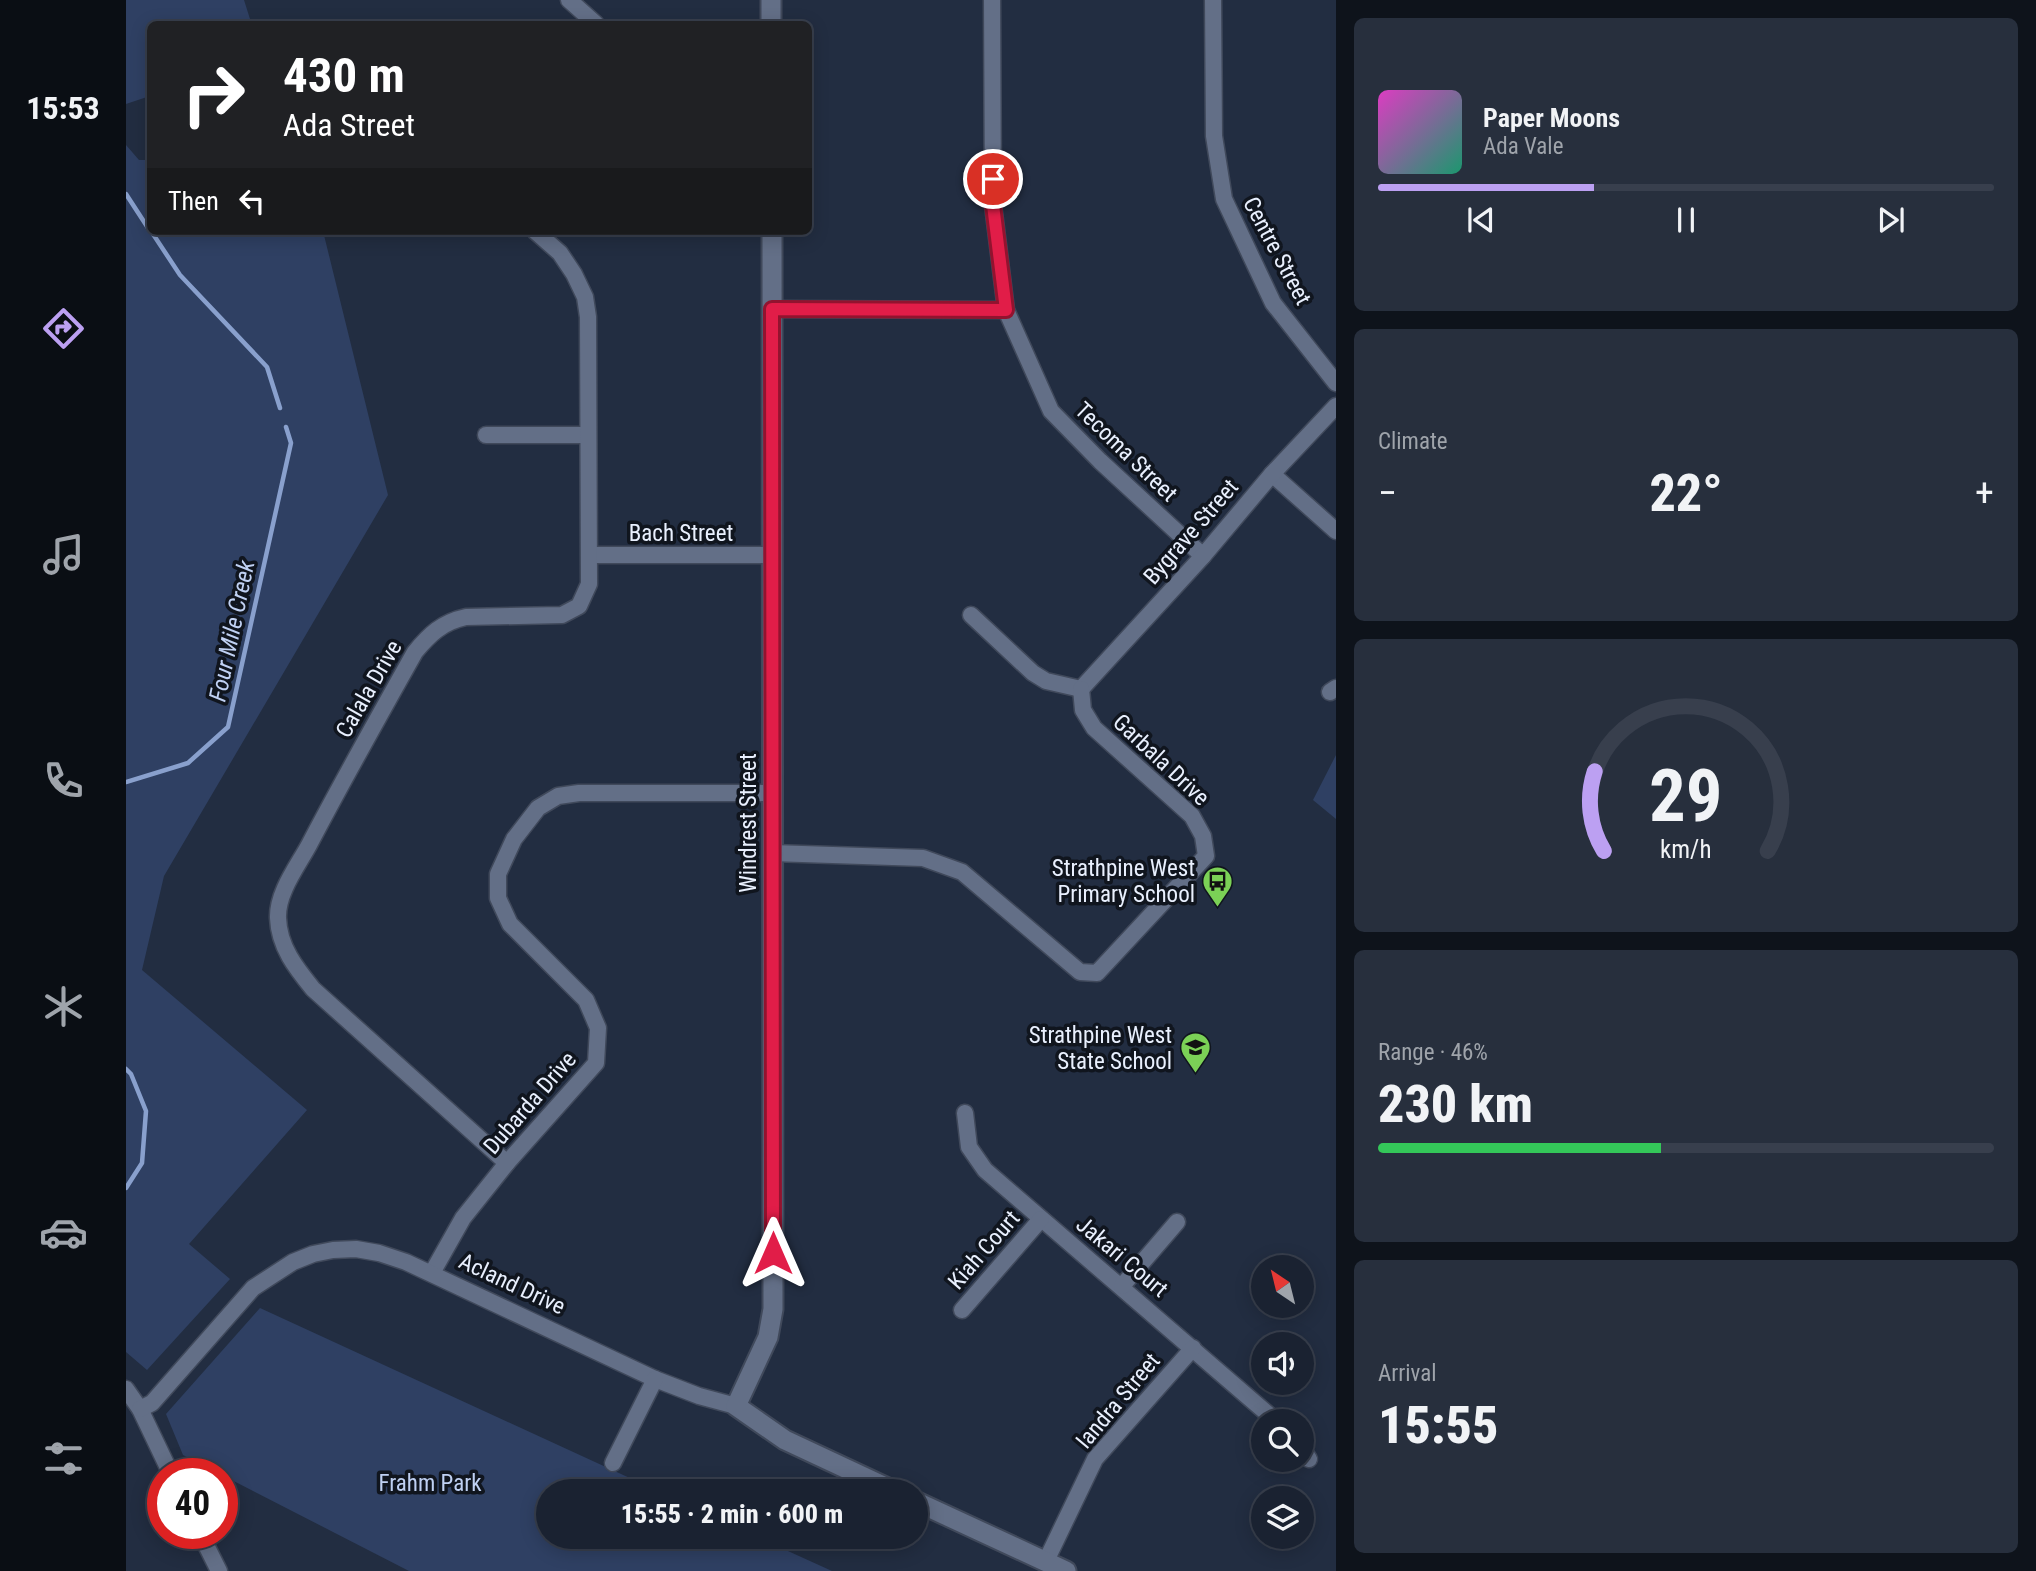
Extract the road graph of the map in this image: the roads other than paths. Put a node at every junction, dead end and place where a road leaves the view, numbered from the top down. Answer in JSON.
{"nodes":[{"id":1,"x":569,"y":0,"type":"edge"},
{"id":2,"x":771,"y":0,"type":"edge"},
{"id":3,"x":992,"y":0,"type":"edge"},
{"id":4,"x":1213,"y":0,"type":"edge"},
{"id":5,"x":593,"y":21,"type":"edge"},
{"id":6,"x":771,"y":21,"type":"edge"},
{"id":7,"x":540,"y":235,"type":"edge"},
{"id":8,"x":772,"y":235,"type":"edge"},
{"id":9,"x":772,"y":309,"type":"junction"},
{"id":10,"x":1006,"y":310,"type":"junction"},
{"id":11,"x":1336,"y":383,"type":"edge"},
{"id":12,"x":1336,"y":406,"type":"edge"},
{"id":13,"x":486,"y":435,"type":"dead end"},
{"id":14,"x":587,"y":435,"type":"junction"},
{"id":15,"x":1272,"y":474,"type":"junction"},
{"id":16,"x":1336,"y":531,"type":"edge"},
{"id":17,"x":590,"y":555,"type":"junction"},
{"id":18,"x":772,"y":555,"type":"junction"},
{"id":19,"x":1203,"y":556,"type":"junction"},
{"id":20,"x":971,"y":615,"type":"dead end"},
{"id":21,"x":1081,"y":689,"type":"junction"},
{"id":22,"x":772,"y":793,"type":"junction"},
{"id":23,"x":772,"y":853,"type":"junction"},
{"id":24,"x":965,"y":1113,"type":"dead end"},
{"id":25,"x":507,"y":1163,"type":"junction"},
{"id":26,"x":1041,"y":1219,"type":"junction"},
{"id":27,"x":1177,"y":1222,"type":"dead end"},
{"id":28,"x":432,"y":1273,"type":"junction"},
{"id":29,"x":1122,"y":1286,"type":"junction"},
{"id":30,"x":962,"y":1310,"type":"dead end"},
{"id":31,"x":1193,"y":1348,"type":"junction"},
{"id":32,"x":655,"y":1379,"type":"junction"},
{"id":33,"x":126,"y":1389,"type":"edge"},
{"id":34,"x":736,"y":1406,"type":"junction"},
{"id":35,"x":140,"y":1409,"type":"junction"},
{"id":36,"x":1262,"y":1409,"type":"edge"},
{"id":37,"x":163,"y":1458,"type":"edge"},
{"id":38,"x":613,"y":1463,"type":"dead end"},
{"id":39,"x":868,"y":1479,"type":"edge"},
{"id":40,"x":928,"y":1507,"type":"edge"},
{"id":41,"x":208,"y":1549,"type":"edge"},
{"id":42,"x":1046,"y":1561,"type":"junction"},
{"id":43,"x":219,"y":1571,"type":"edge"},
{"id":44,"x":1066,"y":1571,"type":"edge"}],
"edges":[{"from":1,"to":5,"type":"street"},
{"from":2,"to":6,"type":"street"},
{"from":3,"to":10,"type":"street","name":"Tecoma Street"},
{"from":4,"to":11,"type":"street","name":"Centre Street"},
{"from":7,"to":14,"type":"street","name":"Calala Drive"},
{"from":8,"to":9,"type":"street","name":"Windrest Street"},
{"from":9,"to":10,"type":"street"},
{"from":9,"to":18,"type":"street","name":"Windrest Street"},
{"from":10,"to":19,"type":"street","name":"Tecoma Street"},
{"from":12,"to":15,"type":"street","name":"Bygrave Street"},
{"from":13,"to":14,"type":"street"},
{"from":14,"to":17,"type":"street","name":"Calala Drive"},
{"from":15,"to":16,"type":"street"},
{"from":15,"to":19,"type":"street","name":"Bygrave Street"},
{"from":17,"to":18,"type":"street","name":"Bach Street"},
{"from":17,"to":25,"type":"street","name":"Calala Drive"},
{"from":18,"to":22,"type":"street","name":"Windrest Street"},
{"from":19,"to":21,"type":"street","name":"Bygrave Street"},
{"from":20,"to":21,"type":"street"},
{"from":21,"to":23,"type":"street","name":"Garbala Drive"},
{"from":22,"to":23,"type":"street","name":"Windrest Street"},
{"from":22,"to":25,"type":"street","name":"Dubarda Drive"},
{"from":23,"to":34,"type":"street","name":"Windrest Street"},
{"from":24,"to":26,"type":"street","name":"Jakari Court"},
{"from":25,"to":28,"type":"street","name":"Dubarda Drive"},
{"from":26,"to":29,"type":"street","name":"Jakari Court"},
{"from":26,"to":30,"type":"street","name":"Kiah Court"},
{"from":27,"to":29,"type":"street"},
{"from":28,"to":32,"type":"street","name":"Acland Drive"},
{"from":28,"to":35,"type":"street","name":"Acland Drive"},
{"from":29,"to":31,"type":"street","name":"Jakari Court"},
{"from":31,"to":36,"type":"street","name":"Jakari Court"},
{"from":31,"to":42,"type":"street","name":"Iandra Street"},
{"from":32,"to":34,"type":"street","name":"Acland Drive"},
{"from":32,"to":38,"type":"street"},
{"from":33,"to":35,"type":"street"},
{"from":34,"to":39,"type":"street","name":"Acland Drive"},
{"from":35,"to":37,"type":"street"},
{"from":40,"to":42,"type":"street"},
{"from":41,"to":43,"type":"street"},
{"from":42,"to":44,"type":"street"}]}
